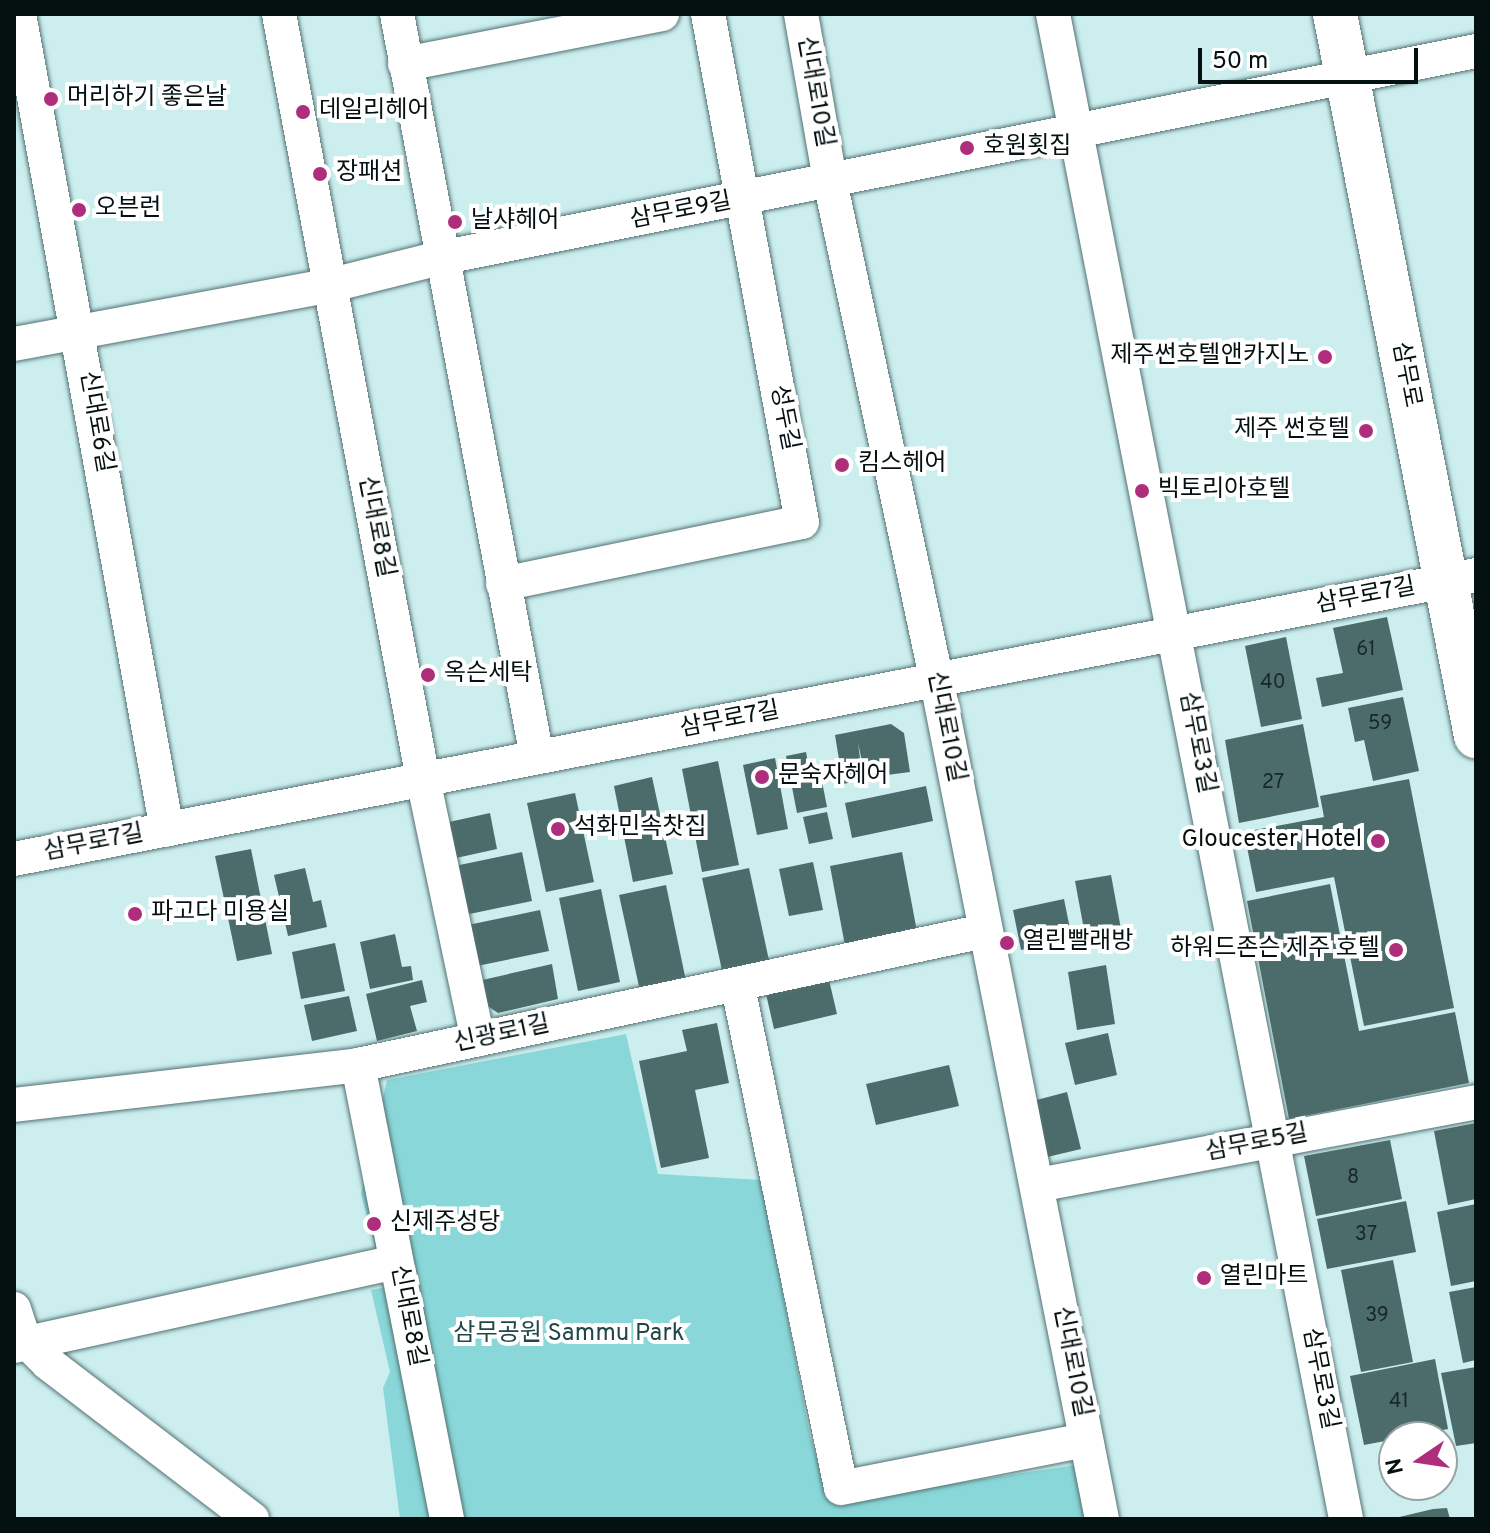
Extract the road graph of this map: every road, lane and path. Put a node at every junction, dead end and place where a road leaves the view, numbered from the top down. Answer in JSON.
{"nodes":[{"id":1,"x":19,"y":14,"type":"edge"},
{"id":2,"x":279,"y":14,"type":"edge"},
{"id":3,"x":397,"y":14,"type":"edge"},
{"id":4,"x":662,"y":14,"type":"edge"},
{"id":5,"x":708,"y":14,"type":"edge"},
{"id":6,"x":801,"y":14,"type":"edge"},
{"id":7,"x":1053,"y":14,"type":"edge"},
{"id":8,"x":1335,"y":14,"type":"edge"},
{"id":9,"x":1476,"y":51,"type":"edge"},
{"id":10,"x":405,"y":64,"type":"junction"},
{"id":11,"x":1347,"y":77,"type":"junction"},
{"id":12,"x":24,"y":95,"type":"edge"},
{"id":13,"x":1076,"y":131,"type":"junction"},
{"id":14,"x":830,"y":181,"type":"junction"},
{"id":15,"x":741,"y":201,"type":"junction"},
{"id":16,"x":440,"y":258,"type":"junction"},
{"id":17,"x":328,"y":286,"type":"junction"},
{"id":18,"x":79,"y":332,"type":"junction"},
{"id":19,"x":14,"y":344,"type":"edge"},
{"id":20,"x":1461,"y":578,"type":"edge"},
{"id":21,"x":503,"y":584,"type":"junction"},
{"id":22,"x":1175,"y":635,"type":"junction"},
{"id":23,"x":937,"y":682,"type":"junction"},
{"id":24,"x":1476,"y":736,"type":"edge"},
{"id":25,"x":537,"y":757,"type":"junction"},
{"id":26,"x":423,"y":779,"type":"junction"},
{"id":27,"x":167,"y":830,"type":"junction"},
{"id":28,"x":14,"y":859,"type":"edge"},
{"id":29,"x":984,"y":931,"type":"junction"},
{"id":30,"x":738,"y":987,"type":"junction"},
{"id":31,"x":478,"y":1039,"type":"junction"},
{"id":32,"x":358,"y":1065,"type":"junction"},
{"id":33,"x":1476,"y":1102,"type":"edge"},
{"id":34,"x":14,"y":1105,"type":"edge"},
{"id":35,"x":1273,"y":1141,"type":"junction"},
{"id":36,"x":1038,"y":1185,"type":"junction"},
{"id":37,"x":396,"y":1262,"type":"junction"},
{"id":38,"x":17,"y":1331,"type":"edge"},
{"id":39,"x":1085,"y":1440,"type":"junction"},
{"id":40,"x":252,"y":1519,"type":"edge"},
{"id":41,"x":447,"y":1519,"type":"edge"},
{"id":42,"x":1102,"y":1519,"type":"edge"},
{"id":43,"x":1346,"y":1519,"type":"edge"}],
"edges":[{"from":1,"to":12,"type":"street","name":"신대로6길"},
{"from":2,"to":17,"type":"street","name":"신대로8길"},
{"from":3,"to":10,"type":"street"},
{"from":4,"to":10,"type":"street"},
{"from":5,"to":15,"type":"street","name":"성두길"},
{"from":6,"to":14,"type":"street","name":"신대로10길"},
{"from":7,"to":13,"type":"street","name":"삼무로3길"},
{"from":8,"to":11,"type":"main road","name":"삼무로"},
{"from":9,"to":11,"type":"street","name":"삼무로9길"},
{"from":10,"to":16,"type":"street"},
{"from":11,"to":13,"type":"street","name":"삼무로9길"},
{"from":11,"to":20,"type":"main road","name":"삼무로"},
{"from":12,"to":18,"type":"street","name":"신대로6길"},
{"from":13,"to":14,"type":"street","name":"삼무로9길"},
{"from":13,"to":22,"type":"street","name":"삼무로3길"},
{"from":14,"to":15,"type":"street","name":"삼무로9길"},
{"from":14,"to":23,"type":"street","name":"신대로10길"},
{"from":15,"to":16,"type":"street","name":"삼무로9길"},
{"from":15,"to":21,"type":"street","name":"성두길"},
{"from":16,"to":17,"type":"street","name":"삼무로9길"},
{"from":16,"to":21,"type":"street"},
{"from":17,"to":18,"type":"street","name":"삼무로9길"},
{"from":17,"to":26,"type":"street","name":"신대로8길"},
{"from":18,"to":19,"type":"street","name":"삼무로9길"},
{"from":18,"to":27,"type":"street","name":"신대로6길"},
{"from":20,"to":22,"type":"street","name":"삼무로7길"},
{"from":20,"to":24,"type":"main road","name":"삼무로"},
{"from":21,"to":25,"type":"street"},
{"from":22,"to":23,"type":"street","name":"삼무로7길"},
{"from":22,"to":35,"type":"street","name":"삼무로3길"},
{"from":23,"to":25,"type":"street","name":"삼무로7길"},
{"from":23,"to":29,"type":"street","name":"신대로10길"},
{"from":25,"to":26,"type":"street","name":"삼무로7길"},
{"from":26,"to":27,"type":"street","name":"삼무로7길"},
{"from":26,"to":31,"type":"street","name":"신대로8길"},
{"from":27,"to":28,"type":"street","name":"삼무로7길"},
{"from":29,"to":30,"type":"street","name":"신광로1길"},
{"from":29,"to":36,"type":"street","name":"신대로10길"},
{"from":30,"to":31,"type":"street","name":"신광로1길"},
{"from":30,"to":39,"type":"street","name":"신대로10길"},
{"from":31,"to":32,"type":"street","name":"신광로1길"},
{"from":32,"to":34,"type":"street","name":"신광로1길"},
{"from":32,"to":37,"type":"street","name":"신대로8길"},
{"from":33,"to":35,"type":"street","name":"삼무로5길"},
{"from":35,"to":36,"type":"street","name":"삼무로5길"},
{"from":35,"to":43,"type":"street","name":"삼무로3길"},
{"from":36,"to":39,"type":"street","name":"신대로10길"},
{"from":37,"to":38,"type":"street"},
{"from":37,"to":41,"type":"street","name":"신대로8길"},
{"from":38,"to":40,"type":"street"},
{"from":39,"to":42,"type":"street","name":"신대로10길"}]}
